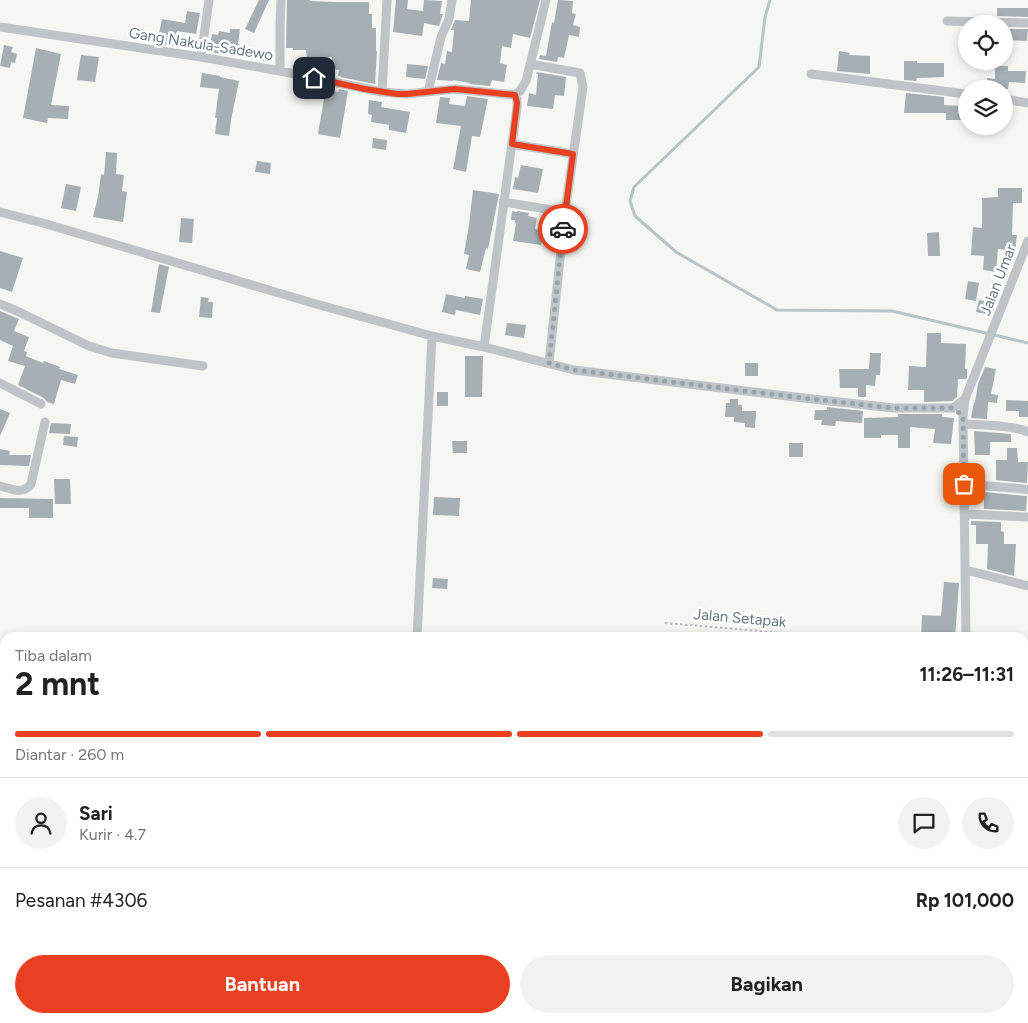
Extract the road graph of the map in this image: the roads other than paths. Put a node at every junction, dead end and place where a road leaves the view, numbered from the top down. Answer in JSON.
{"nodes":[{"id":1,"x":209,"y":0,"type":"edge"},
{"id":2,"x":281,"y":0,"type":"edge"},
{"id":3,"x":382,"y":0,"type":"edge"},
{"id":4,"x":387,"y":0,"type":"edge"},
{"id":5,"x":452,"y":0,"type":"edge"},
{"id":6,"x":546,"y":0,"type":"edge"},
{"id":7,"x":947,"y":21,"type":"dead end"},
{"id":8,"x":1028,"y":23,"type":"edge"},
{"id":9,"x":0,"y":27,"type":"edge"},
{"id":10,"x":201,"y":57,"type":"junction"},
{"id":11,"x":530,"y":64,"type":"junction"},
{"id":12,"x":280,"y":71,"type":"junction"},
{"id":13,"x":811,"y":74,"type":"dead end"},
{"id":14,"x":382,"y":92,"type":"junction"},
{"id":15,"x":428,"y":92,"type":"junction"},
{"id":16,"x":958,"y":93,"type":"edge"},
{"id":17,"x":515,"y":95,"type":"junction"},
{"id":18,"x":1013,"y":100,"type":"edge"},
{"id":19,"x":1028,"y":102,"type":"edge"},
{"id":20,"x":512,"y":144,"type":"junction"},
{"id":21,"x":573,"y":154,"type":"junction"},
{"id":22,"x":503,"y":202,"type":"junction"},
{"id":23,"x":0,"y":212,"type":"edge"},
{"id":24,"x":565,"y":212,"type":"junction"},
{"id":25,"x":1027,"y":245,"type":"edge"},
{"id":26,"x":0,"y":304,"type":"edge"},
{"id":27,"x":432,"y":336,"type":"junction"},
{"id":28,"x":484,"y":347,"type":"junction"},
{"id":29,"x":549,"y":363,"type":"junction"},
{"id":30,"x":203,"y":366,"type":"dead end"},
{"id":31,"x":0,"y":383,"type":"edge"},
{"id":32,"x":965,"y":400,"type":"junction"},
{"id":33,"x":41,"y":404,"type":"dead end"},
{"id":34,"x":953,"y":408,"type":"junction"},
{"id":35,"x":964,"y":420,"type":"junction"},
{"id":36,"x":46,"y":422,"type":"dead end"},
{"id":37,"x":1028,"y":432,"type":"edge"},
{"id":38,"x":964,"y":484,"type":"junction"},
{"id":39,"x":0,"y":486,"type":"edge"},
{"id":40,"x":1028,"y":490,"type":"edge"},
{"id":41,"x":965,"y":514,"type":"junction"},
{"id":42,"x":1028,"y":517,"type":"edge"},
{"id":43,"x":966,"y":570,"type":"junction"},
{"id":44,"x":1028,"y":586,"type":"edge"},
{"id":45,"x":417,"y":632,"type":"edge"},
{"id":46,"x":966,"y":632,"type":"edge"}],
"edges":[{"from":1,"to":10,"type":"street"},
{"from":2,"to":12,"type":"street"},
{"from":3,"to":4,"type":"street"},
{"from":4,"to":14,"type":"street"},
{"from":5,"to":15,"type":"street"},
{"from":6,"to":11,"type":"street"},
{"from":7,"to":8,"type":"street"},
{"from":9,"to":10,"type":"street","name":"Gang Nakula-Sadewo"},
{"from":10,"to":12,"type":"street","name":"Gang Nakula-Sadewo"},
{"from":11,"to":17,"type":"street"},
{"from":11,"to":21,"type":"street"},
{"from":12,"to":14,"type":"street","name":"Gang Nakula-Sadewo"},
{"from":13,"to":16,"type":"street"},
{"from":14,"to":15,"type":"street","name":"Gang Nakula-Sadewo"},
{"from":15,"to":17,"type":"street","name":"Gang Nakula-Sadewo"},
{"from":17,"to":20,"type":"street"},
{"from":18,"to":19,"type":"street"},
{"from":20,"to":21,"type":"street"},
{"from":20,"to":22,"type":"street"},
{"from":21,"to":24,"type":"street"},
{"from":22,"to":24,"type":"street"},
{"from":22,"to":28,"type":"street"},
{"from":23,"to":27,"type":"street"},
{"from":24,"to":29,"type":"street"},
{"from":25,"to":32,"type":"street","name":"Jalan Umar"},
{"from":26,"to":30,"type":"street"},
{"from":27,"to":28,"type":"street"},
{"from":27,"to":45,"type":"street"},
{"from":28,"to":29,"type":"street"},
{"from":29,"to":34,"type":"street"},
{"from":31,"to":33,"type":"street"},
{"from":32,"to":34,"type":"street"},
{"from":32,"to":35,"type":"street","name":"Jalan Umar"},
{"from":34,"to":35,"type":"street"},
{"from":35,"to":37,"type":"street"},
{"from":35,"to":38,"type":"street","name":"Jalan Umar"},
{"from":36,"to":39,"type":"street"},
{"from":38,"to":40,"type":"street"},
{"from":38,"to":41,"type":"street","name":"Jalan Umar"},
{"from":41,"to":42,"type":"street"},
{"from":41,"to":43,"type":"street","name":"Jalan Umar"},
{"from":43,"to":44,"type":"street"},
{"from":43,"to":46,"type":"street","name":"Jalan Umar"}]}
